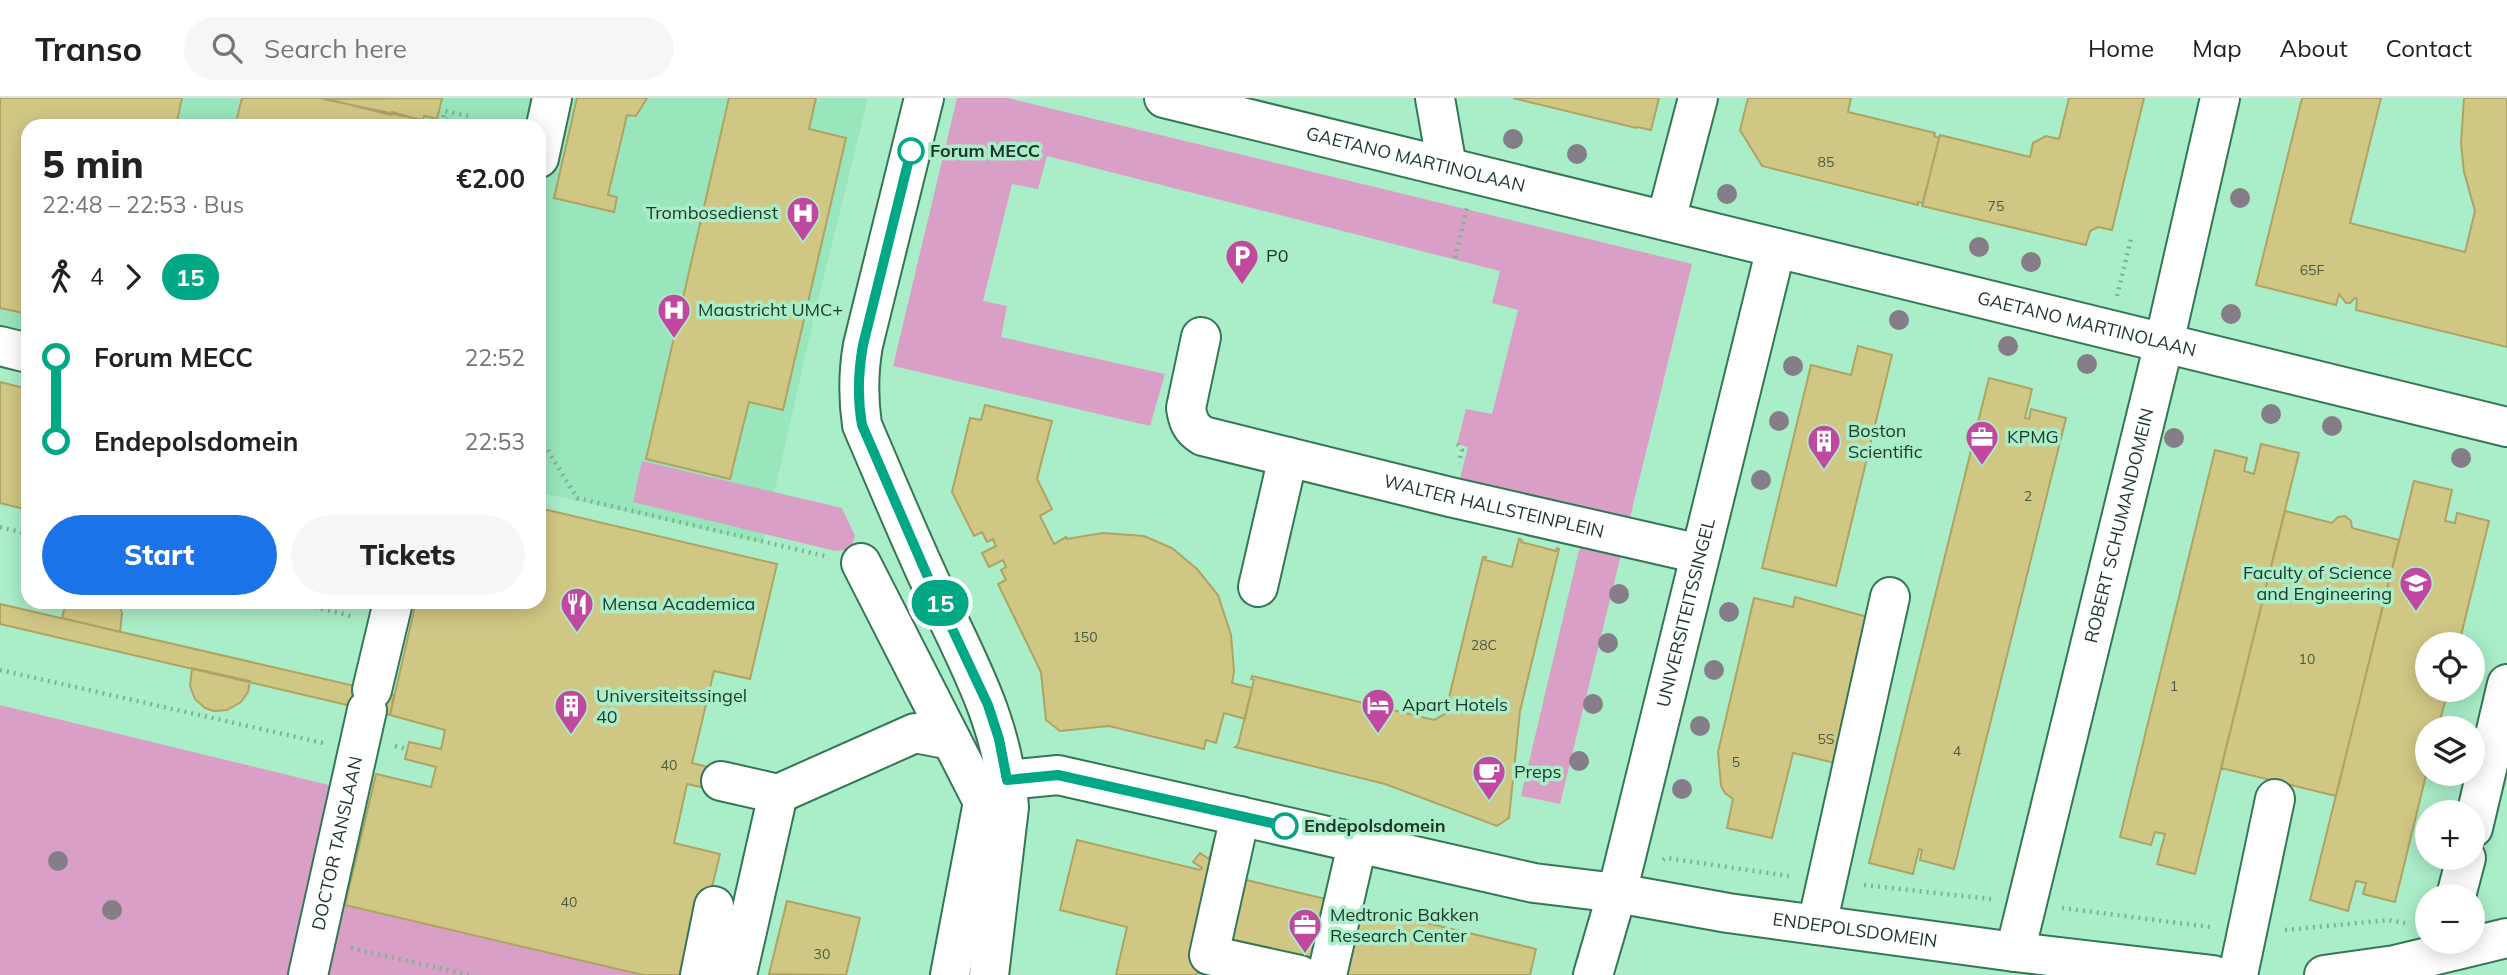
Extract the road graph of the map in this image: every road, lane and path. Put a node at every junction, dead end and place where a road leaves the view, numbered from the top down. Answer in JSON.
{"nodes":[{"id":1,"x":552,"y":98,"type":"edge"},
{"id":2,"x":925,"y":98,"type":"edge"},
{"id":3,"x":1164,"y":98,"type":"edge"},
{"id":4,"x":1435,"y":98,"type":"edge"},
{"id":5,"x":1698,"y":98,"type":"edge"},
{"id":6,"x":2220,"y":98,"type":"edge"},
{"id":7,"x":468,"y":116,"type":"dead end"},
{"id":8,"x":443,"y":119,"type":"edge"},
{"id":9,"x":546,"y":126,"type":"edge"},
{"id":10,"x":1447,"y":167,"type":"junction"},
{"id":11,"x":1469,"y":201,"type":"dead end"},
{"id":12,"x":1666,"y":220,"type":"junction"},
{"id":13,"x":2131,"y":239,"type":"dead end"},
{"id":14,"x":1776,"y":248,"type":"junction"},
{"id":15,"x":1455,"y":258,"type":"dead end"},
{"id":16,"x":2109,"y":330,"type":"junction"},
{"id":17,"x":1201,"y":337,"type":"dead end"},
{"id":18,"x":2164,"y":343,"type":"junction"},
{"id":19,"x":0,"y":346,"type":"edge"},
{"id":20,"x":21,"y":351,"type":"edge"},
{"id":21,"x":2507,"y":427,"type":"edge"},
{"id":22,"x":546,"y":448,"type":"edge"},
{"id":23,"x":1288,"y":457,"type":"junction"},
{"id":24,"x":0,"y":527,"type":"edge"},
{"id":25,"x":21,"y":532,"type":"edge"},
{"id":26,"x":1700,"y":554,"type":"junction"},
{"id":27,"x":894,"y":569,"type":"junction"},
{"id":28,"x":1258,"y":587,"type":"dead end"},
{"id":29,"x":1890,"y":597,"type":"dead end"},
{"id":30,"x":350,"y":609,"type":"edge"},
{"id":31,"x":390,"y":614,"type":"edge"},
{"id":32,"x":0,"y":670,"type":"edge"},
{"id":33,"x":2507,"y":684,"type":"edge"},
{"id":34,"x":951,"y":740,"type":"junction"},
{"id":35,"x":357,"y":751,"type":"junction"},
{"id":36,"x":721,"y":781,"type":"dead end"},
{"id":37,"x":778,"y":794,"type":"junction"},
{"id":38,"x":987,"y":796,"type":"junction"},
{"id":39,"x":2274,"y":799,"type":"dead end"},
{"id":40,"x":2480,"y":800,"type":"edge"},
{"id":41,"x":1240,"y":816,"type":"junction"},
{"id":42,"x":1355,"y":842,"type":"junction"},
{"id":43,"x":1617,"y":893,"type":"junction"},
{"id":44,"x":714,"y":906,"type":"dead end"},
{"id":45,"x":1817,"y":925,"type":"junction"},
{"id":46,"x":2507,"y":938,"type":"edge"},
{"id":47,"x":2485,"y":941,"type":"edge"},
{"id":48,"x":2015,"y":952,"type":"junction"},
{"id":49,"x":2427,"y":954,"type":"edge"},
{"id":50,"x":312,"y":957,"type":"edge"},
{"id":51,"x":1966,"y":960,"type":"edge"},
{"id":52,"x":469,"y":975,"type":"edge"},
{"id":53,"x":700,"y":975,"type":"edge"},
{"id":54,"x":737,"y":975,"type":"edge"},
{"id":55,"x":950,"y":975,"type":"edge"},
{"id":56,"x":989,"y":975,"type":"edge"},
{"id":57,"x":1300,"y":975,"type":"edge"},
{"id":58,"x":1327,"y":975,"type":"edge"},
{"id":59,"x":1593,"y":975,"type":"edge"},
{"id":60,"x":2213,"y":975,"type":"edge"},
{"id":61,"x":2238,"y":975,"type":"edge"},
{"id":62,"x":2324,"y":975,"type":"edge"}],
"edges":[{"from":1,"to":9,"type":"street"},
{"from":2,"to":27,"type":"street"},
{"from":3,"to":10,"type":"street","name":"GAETANO MARTINOLAAN"},
{"from":4,"to":10,"type":"street"},
{"from":5,"to":12,"type":"street"},
{"from":6,"to":18,"type":"street","name":"ROBERT SCHUMANDOMEIN"},
{"from":7,"to":8,"type":"path"},
{"from":10,"to":12,"type":"street","name":"GAETANO MARTINOLAAN"},
{"from":11,"to":15,"type":"path"},
{"from":12,"to":14,"type":"street","name":"GAETANO MARTINOLAAN"},
{"from":13,"to":16,"type":"path"},
{"from":14,"to":16,"type":"street","name":"GAETANO MARTINOLAAN"},
{"from":14,"to":26,"type":"street","name":"UNIVERSITEITSSINGEL"},
{"from":16,"to":18,"type":"street","name":"GAETANO MARTINOLAAN"},
{"from":17,"to":23,"type":"street","name":"WALTER HALLSTEINPLEIN"},
{"from":18,"to":21,"type":"street","name":"GAETANO MARTINOLAAN"},
{"from":18,"to":48,"type":"street","name":"ROBERT SCHUMANDOMEIN"},
{"from":19,"to":20,"type":"street"},
{"from":22,"to":27,"type":"path"},
{"from":23,"to":26,"type":"street","name":"WALTER HALLSTEINPLEIN"},
{"from":23,"to":28,"type":"street"},
{"from":24,"to":25,"type":"path"},
{"from":26,"to":43,"type":"street","name":"UNIVERSITEITSSINGEL"},
{"from":27,"to":34,"type":"street"},
{"from":27,"to":38,"type":"street"},
{"from":29,"to":45,"type":"street"},
{"from":30,"to":31,"type":"path"},
{"from":31,"to":35,"type":"street","name":"DOCTOR TANSLAAN"},
{"from":32,"to":35,"type":"path"},
{"from":33,"to":40,"type":"street"},
{"from":34,"to":37,"type":"street"},
{"from":34,"to":38,"type":"street"},
{"from":35,"to":50,"type":"street","name":"DOCTOR TANSLAAN"},
{"from":36,"to":37,"type":"street"},
{"from":37,"to":54,"type":"street"},
{"from":38,"to":41,"type":"street","name":"ENDEPOLSDOMEIN"},
{"from":38,"to":55,"type":"street"},
{"from":38,"to":56,"type":"street"},
{"from":39,"to":61,"type":"street"},
{"from":41,"to":42,"type":"street","name":"ENDEPOLSDOMEIN"},
{"from":41,"to":57,"type":"street"},
{"from":42,"to":43,"type":"street","name":"ENDEPOLSDOMEIN"},
{"from":42,"to":58,"type":"street"},
{"from":43,"to":45,"type":"street","name":"ENDEPOLSDOMEIN"},
{"from":43,"to":59,"type":"street","name":"UNIVERSITEITSSINGEL"},
{"from":44,"to":53,"type":"street"},
{"from":45,"to":51,"type":"street","name":"ENDEPOLSDOMEIN"},
{"from":46,"to":47,"type":"street"},
{"from":48,"to":51,"type":"street","name":"ENDEPOLSDOMEIN"},
{"from":48,"to":60,"type":"street","name":"ENDEPOLSDOMEIN"},
{"from":49,"to":62,"type":"street"},
{"from":50,"to":52,"type":"path"}]}
